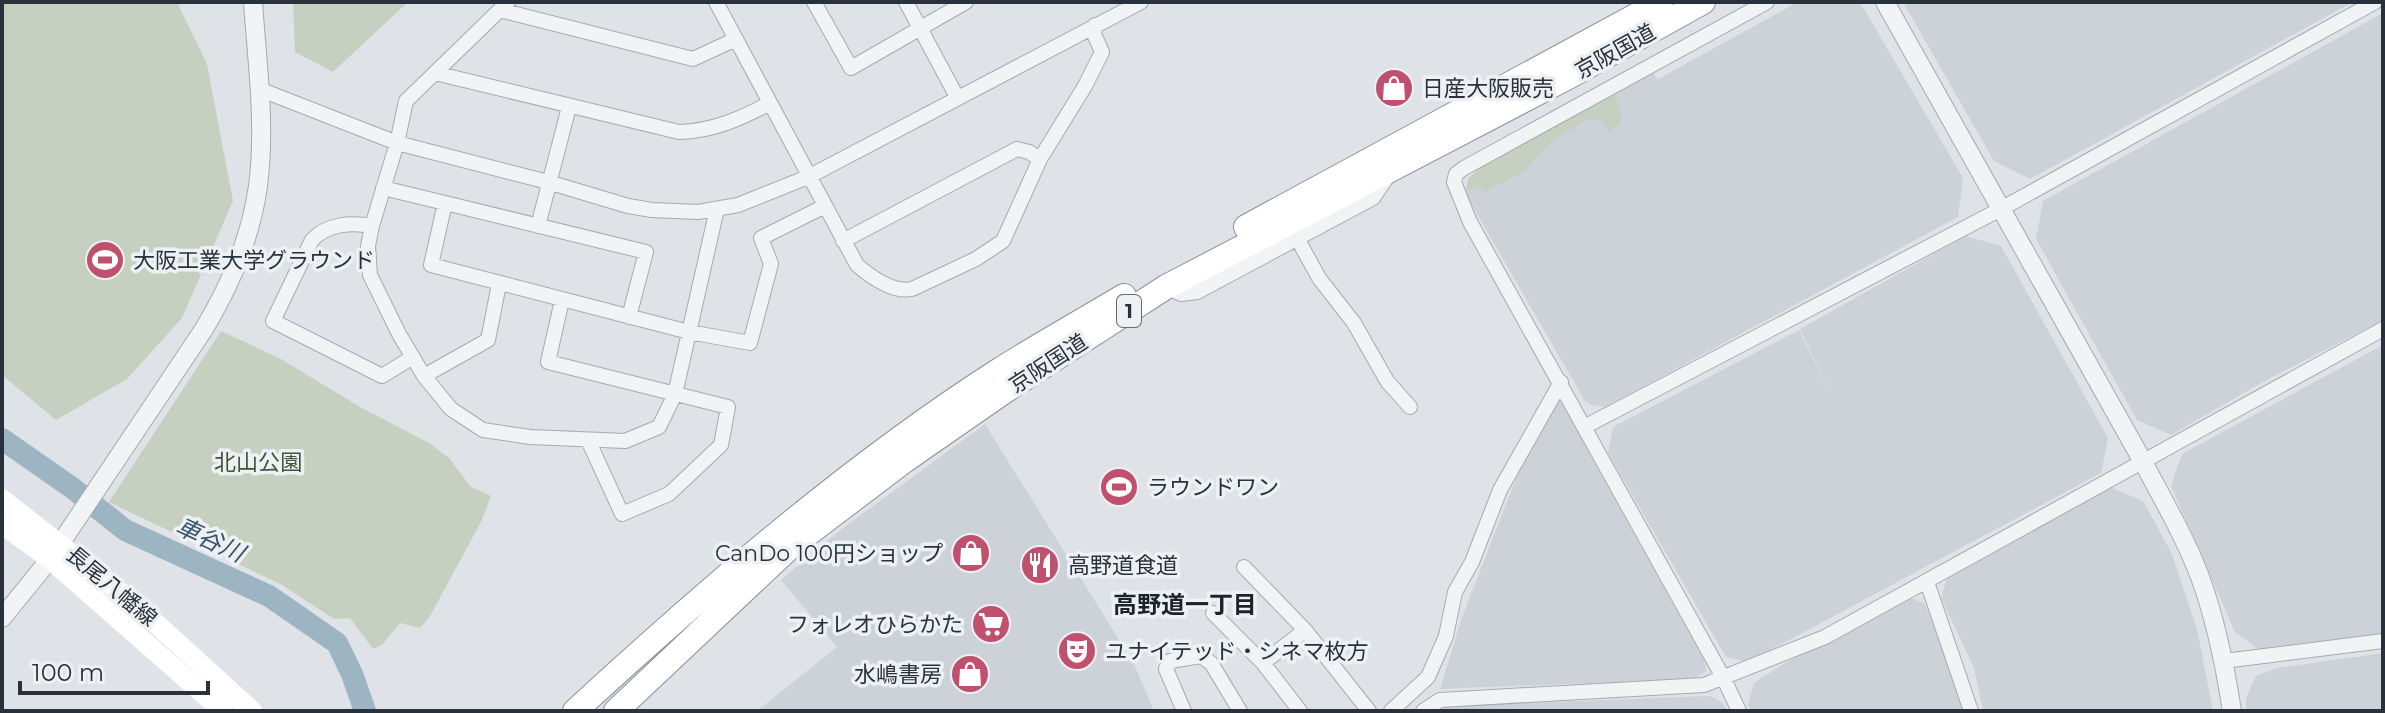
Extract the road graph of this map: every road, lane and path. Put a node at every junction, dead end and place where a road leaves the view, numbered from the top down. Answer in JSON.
{"nodes":[{"id":1,"x":253,"y":2,"type":"edge"},
{"id":2,"x":716,"y":2,"type":"edge"},
{"id":3,"x":814,"y":2,"type":"edge"},
{"id":4,"x":906,"y":2,"type":"edge"},
{"id":5,"x":966,"y":2,"type":"edge"},
{"id":6,"x":1141,"y":2,"type":"edge"},
{"id":7,"x":1661,"y":2,"type":"edge"},
{"id":8,"x":1703,"y":2,"type":"edge"},
{"id":9,"x":1767,"y":2,"type":"edge"},
{"id":10,"x":1885,"y":2,"type":"edge"},
{"id":11,"x":2375,"y":2,"type":"edge"},
{"id":12,"x":504,"y":6,"type":"edge"},
{"id":13,"x":1095,"y":25,"type":"junction"},
{"id":14,"x":920,"y":28,"type":"junction"},
{"id":15,"x":736,"y":39,"type":"junction"},
{"id":16,"x":435,"y":73,"type":"junction"},
{"id":17,"x":259,"y":89,"type":"junction"},
{"id":18,"x":957,"y":97,"type":"junction"},
{"id":19,"x":770,"y":103,"type":"junction"},
{"id":20,"x":569,"y":107,"type":"junction"},
{"id":21,"x":397,"y":143,"type":"junction"},
{"id":22,"x":1040,"y":159,"type":"junction"},
{"id":23,"x":1392,"y":169,"type":"junction"},
{"id":24,"x":808,"y":177,"type":"junction"},
{"id":25,"x":548,"y":182,"type":"junction"},
{"id":26,"x":383,"y":188,"type":"junction"},
{"id":27,"x":445,"y":203,"type":"junction"},
{"id":28,"x":825,"y":206,"type":"junction"},
{"id":29,"x":717,"y":209,"type":"junction"},
{"id":30,"x":1999,"y":210,"type":"junction"},
{"id":31,"x":372,"y":226,"type":"junction"},
{"id":32,"x":538,"y":226,"type":"junction"},
{"id":33,"x":1297,"y":238,"type":"junction"},
{"id":34,"x":843,"y":241,"type":"junction"},
{"id":35,"x":499,"y":284,"type":"junction"},
{"id":36,"x":1166,"y":287,"type":"junction"},
{"id":37,"x":562,"y":300,"type":"junction"},
{"id":38,"x":629,"y":317,"type":"junction"},
{"id":39,"x":2383,"y":329,"type":"edge"},
{"id":40,"x":689,"y":332,"type":"junction"},
{"id":41,"x":413,"y":357,"type":"junction"},
{"id":42,"x":424,"y":376,"type":"junction"},
{"id":43,"x":1561,"y":382,"type":"junction"},
{"id":44,"x":675,"y":394,"type":"junction"},
{"id":45,"x":1410,"y":407,"type":"dead end"},
{"id":46,"x":1584,"y":427,"type":"junction"},
{"id":47,"x":588,"y":440,"type":"junction"},
{"id":48,"x":2142,"y":460,"type":"junction"},
{"id":49,"x":2,"y":499,"type":"edge"},
{"id":50,"x":2,"y":524,"type":"edge"},
{"id":51,"x":55,"y":551,"type":"junction"},
{"id":52,"x":1244,"y":567,"type":"dead end"},
{"id":53,"x":1927,"y":582,"type":"junction"},
{"id":54,"x":1213,"y":613,"type":"dead end"},
{"id":55,"x":2,"y":618,"type":"edge"},
{"id":56,"x":1305,"y":630,"type":"junction"},
{"id":57,"x":2383,"y":641,"type":"edge"},
{"id":58,"x":2224,"y":661,"type":"junction"},
{"id":59,"x":1263,"y":663,"type":"junction"},
{"id":60,"x":1724,"y":679,"type":"junction"},
{"id":61,"x":223,"y":711,"type":"edge"},
{"id":62,"x":252,"y":711,"type":"edge"},
{"id":63,"x":575,"y":711,"type":"edge"},
{"id":64,"x":616,"y":711,"type":"edge"},
{"id":65,"x":1184,"y":711,"type":"edge"},
{"id":66,"x":1240,"y":711,"type":"edge"},
{"id":67,"x":1300,"y":711,"type":"edge"},
{"id":68,"x":1369,"y":711,"type":"edge"},
{"id":69,"x":1391,"y":711,"type":"edge"},
{"id":70,"x":1423,"y":711,"type":"edge"},
{"id":71,"x":1739,"y":711,"type":"edge"},
{"id":72,"x":1971,"y":711,"type":"edge"},
{"id":73,"x":2232,"y":711,"type":"edge"}],
"edges":[{"from":1,"to":17,"type":"street"},
{"from":2,"to":15,"type":"street"},
{"from":3,"to":14,"type":"street"},
{"from":4,"to":14,"type":"street"},
{"from":5,"to":14,"type":"street"},
{"from":6,"to":13,"type":"street"},
{"from":7,"to":63,"type":"highway","name":"京阪国道","number":"1"},
{"from":8,"to":23,"type":"highway","name":"京阪国道","number":"1"},
{"from":9,"to":43,"type":"street"},
{"from":10,"to":30,"type":"street"},
{"from":11,"to":30,"type":"street"},
{"from":12,"to":15,"type":"street"},
{"from":12,"to":16,"type":"street"},
{"from":13,"to":18,"type":"street"},
{"from":13,"to":22,"type":"street"},
{"from":14,"to":18,"type":"street"},
{"from":15,"to":19,"type":"street"},
{"from":16,"to":20,"type":"street"},
{"from":16,"to":21,"type":"street"},
{"from":17,"to":21,"type":"street"},
{"from":17,"to":51,"type":"street"},
{"from":18,"to":24,"type":"street"},
{"from":19,"to":20,"type":"street"},
{"from":19,"to":24,"type":"street"},
{"from":20,"to":25,"type":"street"},
{"from":21,"to":25,"type":"street"},
{"from":21,"to":26,"type":"street"},
{"from":22,"to":34,"type":"street"},
{"from":22,"to":34,"type":"street"},
{"from":23,"to":33,"type":"street"},
{"from":23,"to":36,"type":"highway","name":"京阪国道","number":"1"},
{"from":24,"to":28,"type":"street"},
{"from":24,"to":29,"type":"street"},
{"from":25,"to":29,"type":"street"},
{"from":25,"to":32,"type":"street"},
{"from":26,"to":27,"type":"street"},
{"from":26,"to":31,"type":"street"},
{"from":27,"to":32,"type":"street"},
{"from":27,"to":35,"type":"street"},
{"from":28,"to":34,"type":"street"},
{"from":28,"to":40,"type":"street"},
{"from":29,"to":40,"type":"street"},
{"from":30,"to":46,"type":"street"},
{"from":30,"to":48,"type":"street"},
{"from":31,"to":41,"type":"street"},
{"from":31,"to":41,"type":"street"},
{"from":32,"to":38,"type":"street"},
{"from":33,"to":36,"type":"street"},
{"from":33,"to":45,"type":"street"},
{"from":35,"to":37,"type":"street"},
{"from":35,"to":42,"type":"street"},
{"from":36,"to":64,"type":"highway","name":"京阪国道","number":"1"},
{"from":37,"to":38,"type":"street"},
{"from":37,"to":44,"type":"street"},
{"from":38,"to":40,"type":"street"},
{"from":39,"to":48,"type":"street"},
{"from":40,"to":44,"type":"street"},
{"from":41,"to":42,"type":"street"},
{"from":42,"to":47,"type":"street"},
{"from":43,"to":46,"type":"street"},
{"from":43,"to":69,"type":"street"},
{"from":44,"to":47,"type":"street"},
{"from":44,"to":47,"type":"street"},
{"from":46,"to":60,"type":"street"},
{"from":48,"to":53,"type":"street"},
{"from":48,"to":58,"type":"street"},
{"from":49,"to":51,"type":"main road","name":"長尾八幡線"},
{"from":50,"to":51,"type":"main road","name":"長尾八幡線"},
{"from":51,"to":55,"type":"street"},
{"from":51,"to":61,"type":"main road","name":"長尾八幡線"},
{"from":51,"to":62,"type":"main road","name":"長尾八幡線"},
{"from":52,"to":56,"type":"street"},
{"from":53,"to":60,"type":"street"},
{"from":53,"to":72,"type":"street"},
{"from":54,"to":59,"type":"street"},
{"from":56,"to":59,"type":"street"},
{"from":56,"to":68,"type":"street"},
{"from":57,"to":58,"type":"street"},
{"from":58,"to":73,"type":"street"},
{"from":59,"to":67,"type":"street"},
{"from":60,"to":70,"type":"street"},
{"from":60,"to":71,"type":"street"},
{"from":65,"to":66,"type":"street"}]}
